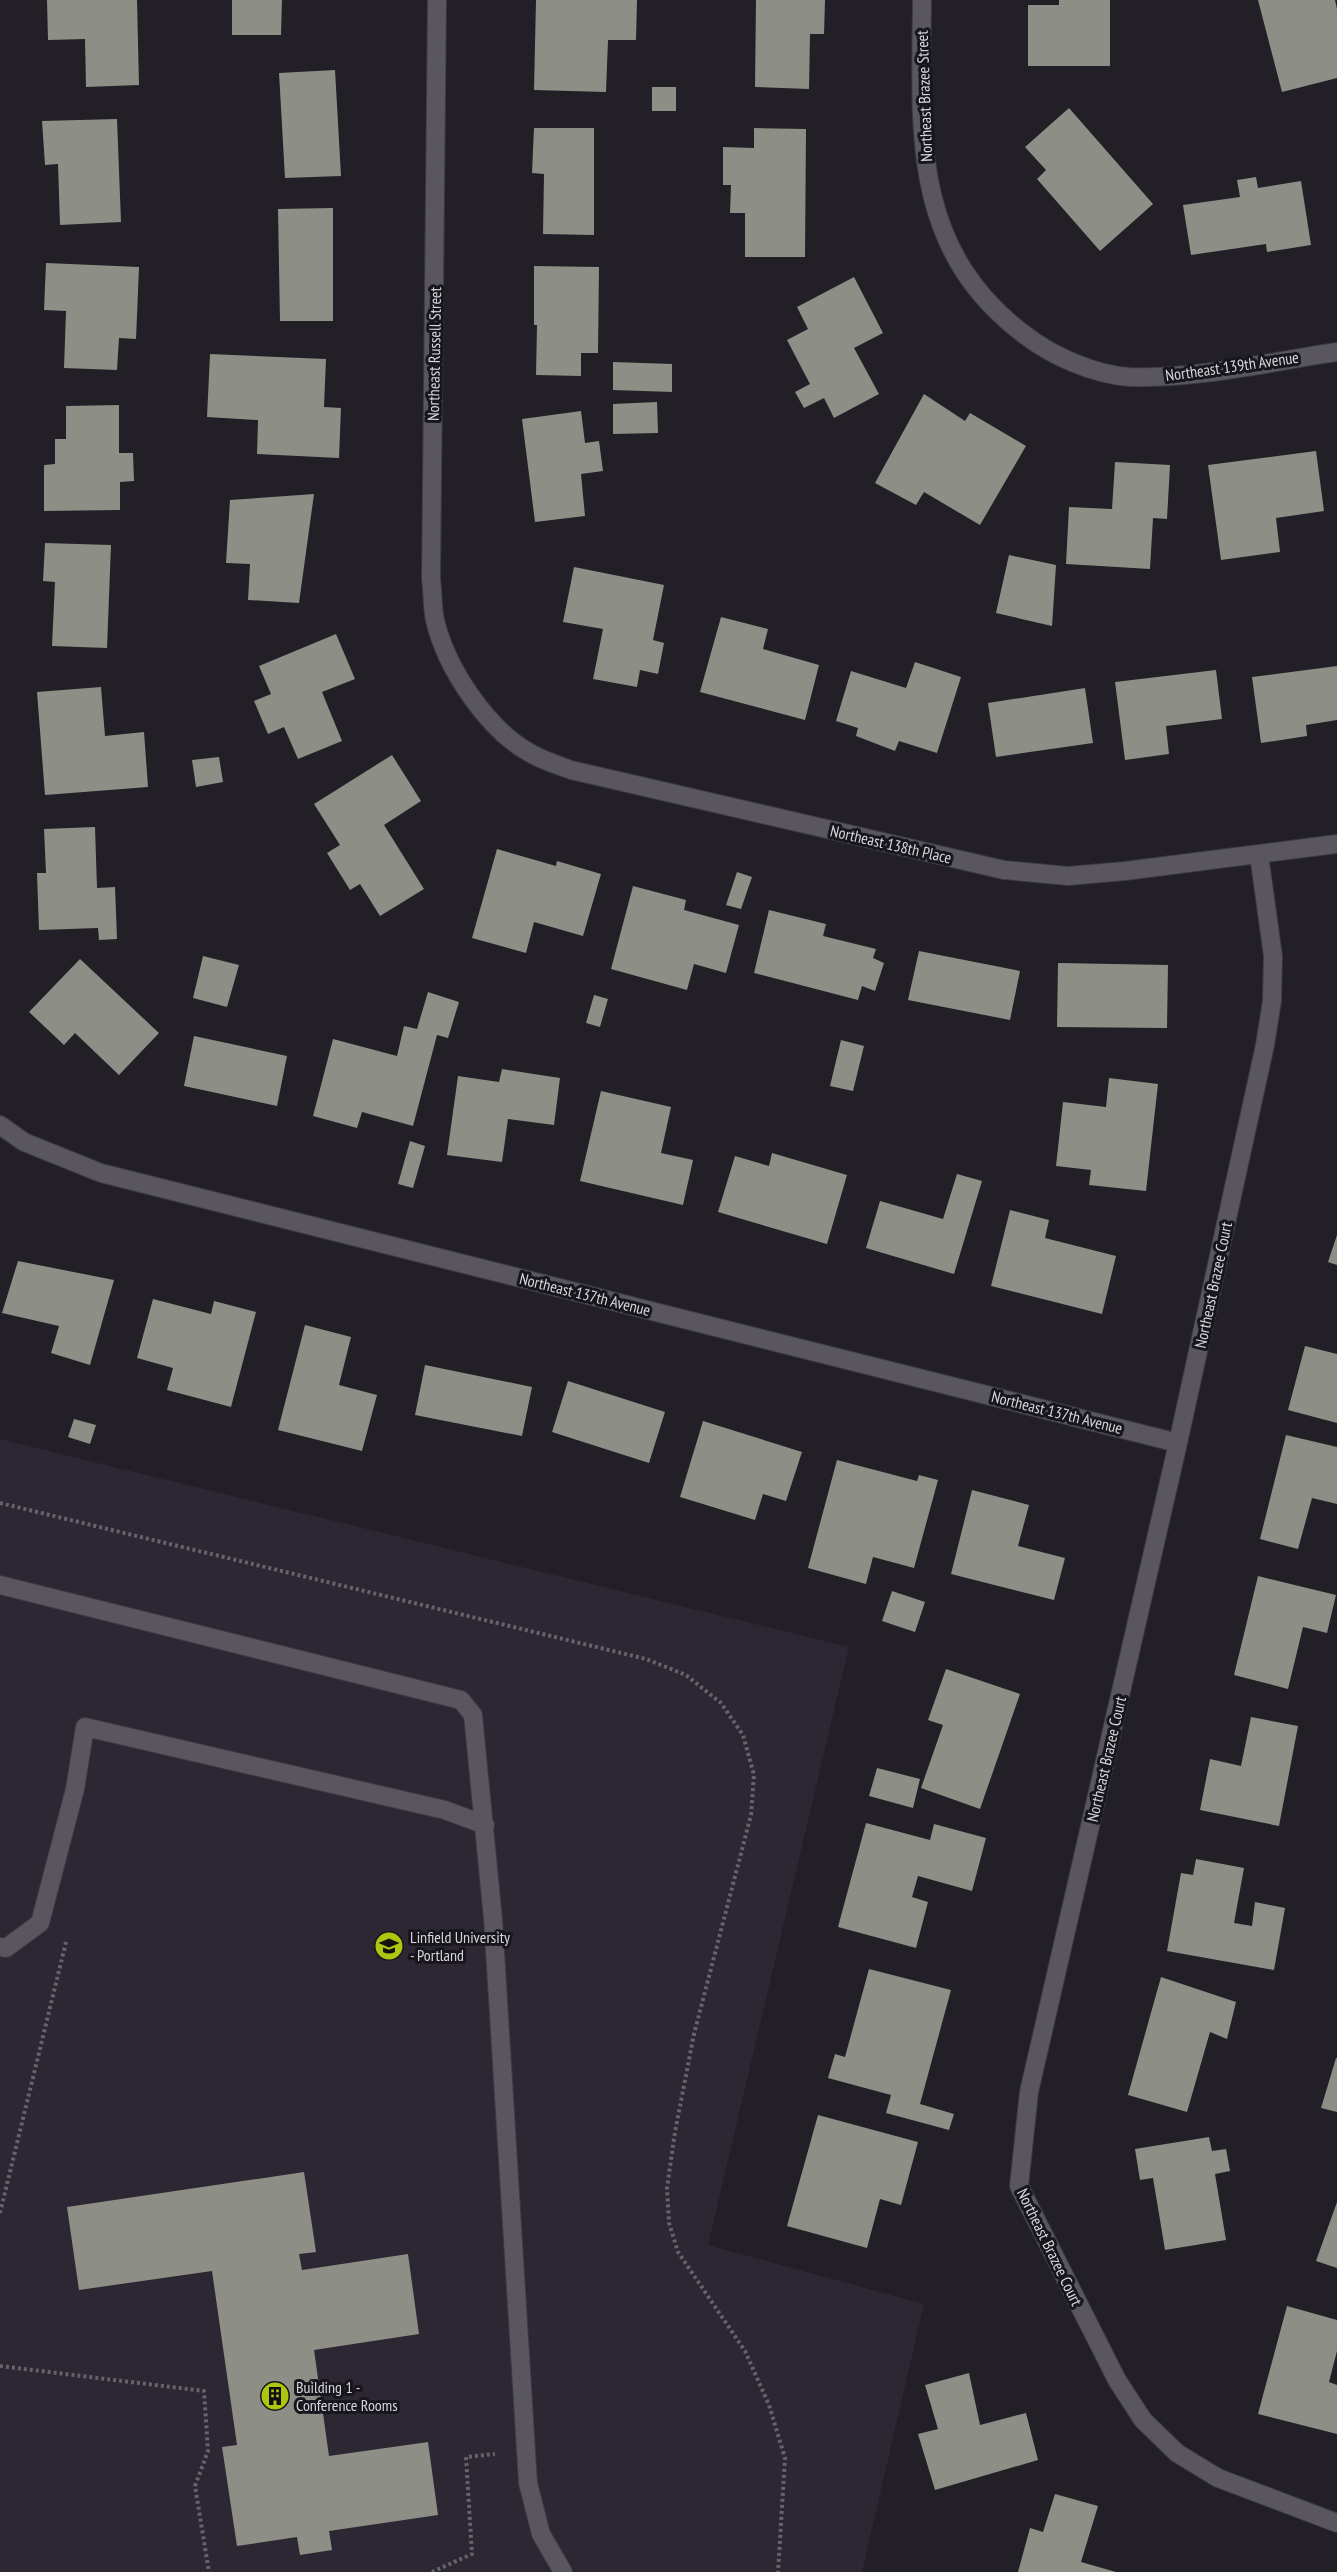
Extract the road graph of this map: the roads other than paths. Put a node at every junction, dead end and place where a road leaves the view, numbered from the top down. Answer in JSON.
{"nodes":[{"id":1,"x":437,"y":0,"type":"edge"},
{"id":2,"x":922,"y":0,"type":"edge"},
{"id":3,"x":940,"y":226,"type":"joint"},
{"id":4,"x":1337,"y":352,"type":"edge"},
{"id":5,"x":474,"y":700,"type":"joint"},
{"id":6,"x":1337,"y":844,"type":"edge"},
{"id":7,"x":1259,"y":855,"type":"junction"},
{"id":8,"x":0,"y":1125,"type":"edge"},
{"id":9,"x":1179,"y":1443,"type":"junction"},
{"id":10,"x":0,"y":1585,"type":"edge"},
{"id":11,"x":485,"y":1825,"type":"junction"},
{"id":12,"x":0,"y":1947,"type":"edge"},
{"id":13,"x":1337,"y":2523,"type":"edge"},
{"id":14,"x":563,"y":2572,"type":"edge"}],
"edges":[{"from":1,"to":5,"type":"street","name":"Northeast Russell Street"},
{"from":2,"to":3,"type":"street","name":"Northeast Brazee Street"},
{"from":3,"to":4,"type":"street","name":"Northeast 139th Avenue"},
{"from":5,"to":7,"type":"street","name":"Northeast 138th Place"},
{"from":6,"to":7,"type":"street","name":"Northeast 138th Place"},
{"from":7,"to":9,"type":"street","name":"Northeast Brazee Court"},
{"from":8,"to":9,"type":"street","name":"Northeast 137th Avenue"},
{"from":9,"to":13,"type":"street","name":"Northeast Brazee Court"},
{"from":10,"to":11,"type":"street"},
{"from":11,"to":12,"type":"street"},
{"from":11,"to":14,"type":"street"}]}
